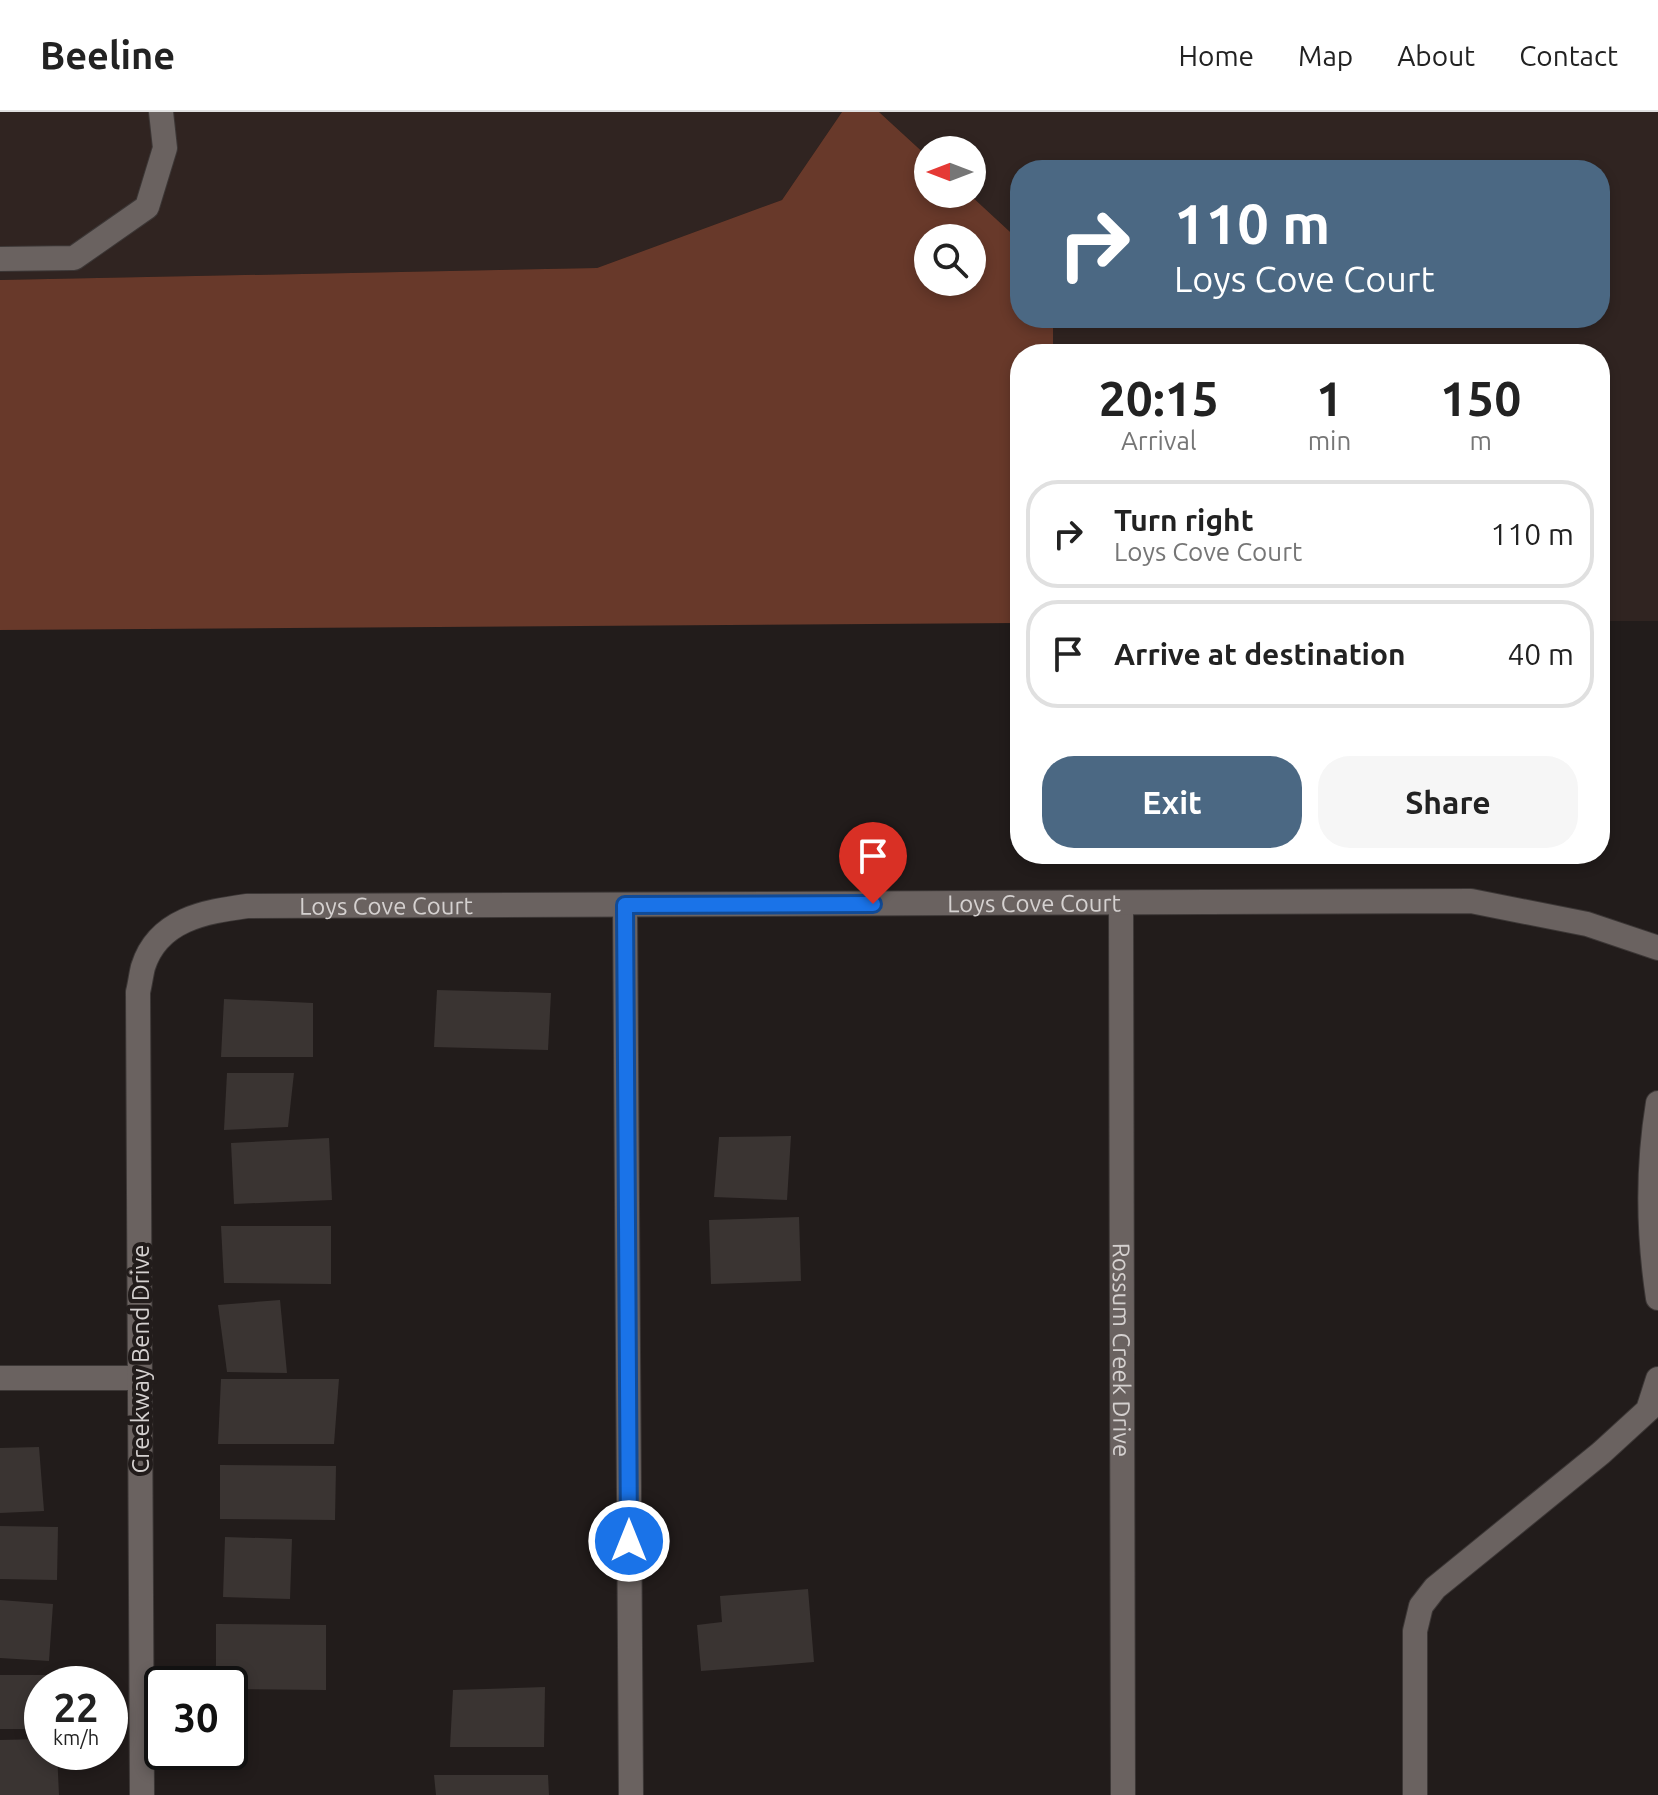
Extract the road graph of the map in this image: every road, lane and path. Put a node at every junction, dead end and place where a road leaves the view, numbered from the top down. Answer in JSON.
{"nodes":[{"id":1,"x":161,"y":112,"type":"edge"},
{"id":2,"x":0,"y":259,"type":"edge"},
{"id":3,"x":1121,"y":904,"type":"junction"},
{"id":4,"x":625,"y":905,"type":"junction"},
{"id":5,"x":167,"y":931,"type":"joint"},
{"id":6,"x":1658,"y":948,"type":"edge"},
{"id":7,"x":1658,"y":1103,"type":"edge"},
{"id":8,"x":1658,"y":1298,"type":"edge"},
{"id":9,"x":0,"y":1378,"type":"edge"},
{"id":10,"x":140,"y":1378,"type":"junction"},
{"id":11,"x":1658,"y":1379,"type":"edge"},
{"id":12,"x":142,"y":1795,"type":"edge"},
{"id":13,"x":631,"y":1795,"type":"edge"},
{"id":14,"x":1123,"y":1795,"type":"edge"},
{"id":15,"x":1415,"y":1795,"type":"edge"}],
"edges":[{"from":1,"to":2,"type":"street"},
{"from":3,"to":4,"type":"street","name":"Loys Cove Court"},
{"from":3,"to":6,"type":"street","name":"Loys Cove Court"},
{"from":3,"to":14,"type":"street","name":"Rossum Creek Drive"},
{"from":4,"to":5,"type":"street","name":"Loys Cove Court"},
{"from":4,"to":13,"type":"street"},
{"from":5,"to":10,"type":"street","name":"Creekway Bend Drive"},
{"from":7,"to":8,"type":"street"},
{"from":9,"to":10,"type":"street"},
{"from":10,"to":12,"type":"street","name":"Creekway Bend Drive"},
{"from":11,"to":15,"type":"street"}]}
